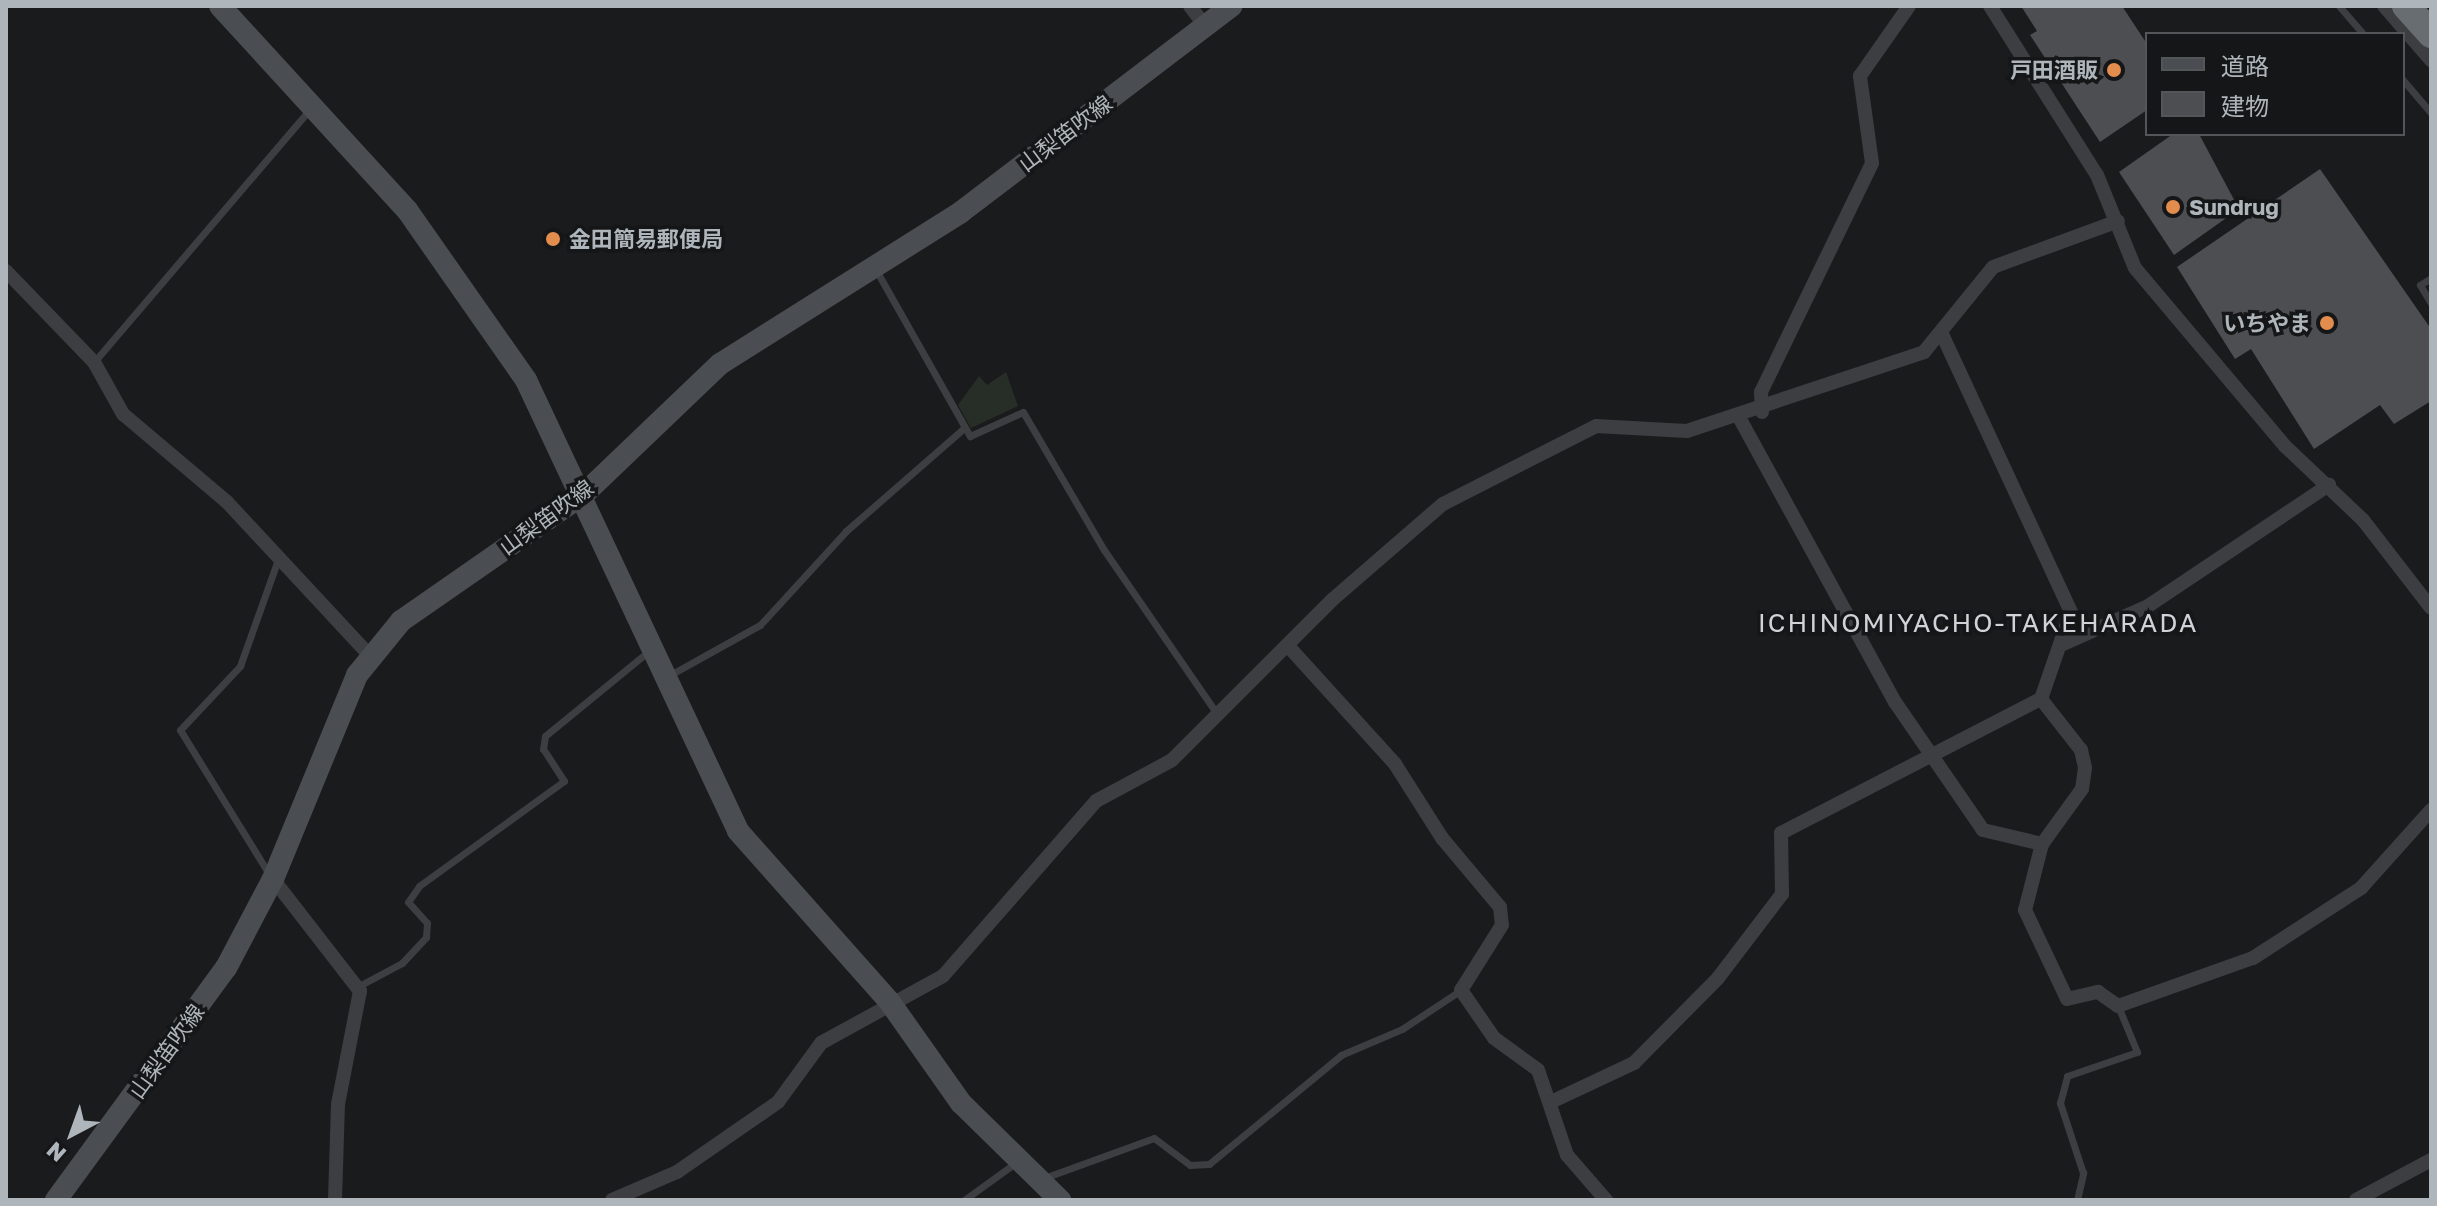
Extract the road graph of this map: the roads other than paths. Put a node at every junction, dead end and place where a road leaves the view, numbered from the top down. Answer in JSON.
{"nodes":[{"id":1,"x":220,"y":6,"type":"edge"},
{"id":2,"x":1190,"y":6,"type":"edge"},
{"id":3,"x":1231,"y":6,"type":"edge"},
{"id":4,"x":1909,"y":6,"type":"edge"},
{"id":5,"x":1990,"y":6,"type":"edge"},
{"id":6,"x":2339,"y":6,"type":"edge"},
{"id":7,"x":2384,"y":6,"type":"edge"},
{"id":8,"x":2406,"y":6,"type":"edge"},
{"id":9,"x":1205,"y":26,"type":"junction"},
{"id":10,"x":2361,"y":32,"type":"edge"},
{"id":11,"x":2431,"y":34,"type":"edge"},
{"id":12,"x":2431,"y":60,"type":"edge"},
{"id":13,"x":2405,"y":82,"type":"edge"},
{"id":14,"x":314,"y":105,"type":"junction"},
{"id":15,"x":2431,"y":113,"type":"edge"},
{"id":16,"x":2118,"y":221,"type":"junction"},
{"id":17,"x":876,"y":270,"type":"junction"},
{"id":18,"x":6,"y":271,"type":"edge"},
{"id":19,"x":2431,"y":278,"type":"edge"},
{"id":20,"x":2431,"y":303,"type":"edge"},
{"id":21,"x":1942,"y":334,"type":"junction"},
{"id":22,"x":94,"y":362,"type":"junction"},
{"id":23,"x":1762,"y":412,"type":"junction"},
{"id":24,"x":1740,"y":419,"type":"junction"},
{"id":25,"x":963,"y":429,"type":"junction"},
{"id":26,"x":2329,"y":485,"type":"junction"},
{"id":27,"x":585,"y":493,"type":"junction"},
{"id":28,"x":278,"y":559,"type":"junction"},
{"id":29,"x":2431,"y":608,"type":"edge"},
{"id":30,"x":2063,"y":644,"type":"junction"},
{"id":31,"x":1289,"y":647,"type":"junction"},
{"id":32,"x":649,"y":651,"type":"junction"},
{"id":33,"x":369,"y":655,"type":"junction"},
{"id":34,"x":663,"y":679,"type":"junction"},
{"id":35,"x":2041,"y":699,"type":"junction"},
{"id":36,"x":1220,"y":717,"type":"junction"},
{"id":37,"x":1933,"y":755,"type":"junction"},
{"id":38,"x":2431,"y":810,"type":"edge"},
{"id":39,"x":2042,"y":844,"type":"junction"},
{"id":40,"x":273,"y":879,"type":"junction"},
{"id":41,"x":357,"y":987,"type":"junction"},
{"id":42,"x":1461,"y":990,"type":"junction"},
{"id":43,"x":889,"y":1001,"type":"junction"},
{"id":44,"x":2118,"y":1006,"type":"junction"},
{"id":45,"x":1551,"y":1102,"type":"junction"},
{"id":46,"x":1019,"y":1160,"type":"junction"},
{"id":47,"x":2431,"y":1160,"type":"edge"},
{"id":48,"x":1040,"y":1179,"type":"junction"},
{"id":49,"x":56,"y":1200,"type":"edge"},
{"id":50,"x":335,"y":1200,"type":"edge"},
{"id":51,"x":612,"y":1200,"type":"edge"},
{"id":52,"x":964,"y":1200,"type":"edge"},
{"id":53,"x":1060,"y":1200,"type":"edge"},
{"id":54,"x":1606,"y":1200,"type":"edge"},
{"id":55,"x":2077,"y":1200,"type":"edge"},
{"id":56,"x":2356,"y":1200,"type":"edge"}],
"edges":[{"from":1,"to":14,"type":"main road"},
{"from":2,"to":9,"type":"street"},
{"from":3,"to":9,"type":"main road","name":"山梨笛吹線"},
{"from":4,"to":23,"type":"street"},
{"from":5,"to":16,"type":"street"},
{"from":6,"to":10,"type":"lane"},
{"from":7,"to":12,"type":"street"},
{"from":8,"to":11,"type":"highway"},
{"from":9,"to":17,"type":"main road","name":"山梨笛吹線"},
{"from":13,"to":15,"type":"lane"},
{"from":14,"to":22,"type":"lane"},
{"from":14,"to":27,"type":"main road"},
{"from":16,"to":21,"type":"street"},
{"from":16,"to":26,"type":"street"},
{"from":17,"to":25,"type":"lane"},
{"from":17,"to":27,"type":"main road","name":"山梨笛吹線"},
{"from":18,"to":22,"type":"street"},
{"from":19,"to":20,"type":"lane"},
{"from":21,"to":23,"type":"street"},
{"from":21,"to":30,"type":"street"},
{"from":22,"to":28,"type":"street"},
{"from":23,"to":24,"type":"street"},
{"from":24,"to":31,"type":"street"},
{"from":24,"to":37,"type":"street"},
{"from":25,"to":34,"type":"lane"},
{"from":25,"to":36,"type":"lane"},
{"from":26,"to":29,"type":"street"},
{"from":26,"to":30,"type":"street"},
{"from":27,"to":32,"type":"main road"},
{"from":27,"to":33,"type":"main road","name":"山梨笛吹線"},
{"from":28,"to":33,"type":"street"},
{"from":28,"to":40,"type":"lane"},
{"from":30,"to":35,"type":"street"},
{"from":31,"to":36,"type":"street"},
{"from":31,"to":42,"type":"street"},
{"from":32,"to":34,"type":"main road"},
{"from":32,"to":41,"type":"lane"},
{"from":33,"to":40,"type":"main road","name":"山梨笛吹線"},
{"from":34,"to":43,"type":"main road"},
{"from":35,"to":37,"type":"street"},
{"from":35,"to":39,"type":"street"},
{"from":36,"to":43,"type":"street"},
{"from":37,"to":39,"type":"street"},
{"from":37,"to":45,"type":"street"},
{"from":38,"to":44,"type":"street"},
{"from":39,"to":44,"type":"street"},
{"from":40,"to":41,"type":"street"},
{"from":40,"to":49,"type":"main road","name":"山梨笛吹線"},
{"from":41,"to":50,"type":"street"},
{"from":42,"to":45,"type":"street"},
{"from":42,"to":48,"type":"lane"},
{"from":43,"to":46,"type":"main road"},
{"from":43,"to":51,"type":"street"},
{"from":44,"to":55,"type":"lane"},
{"from":45,"to":54,"type":"street"},
{"from":46,"to":48,"type":"main road"},
{"from":46,"to":52,"type":"lane"},
{"from":47,"to":56,"type":"street"},
{"from":48,"to":53,"type":"main road"}]}
